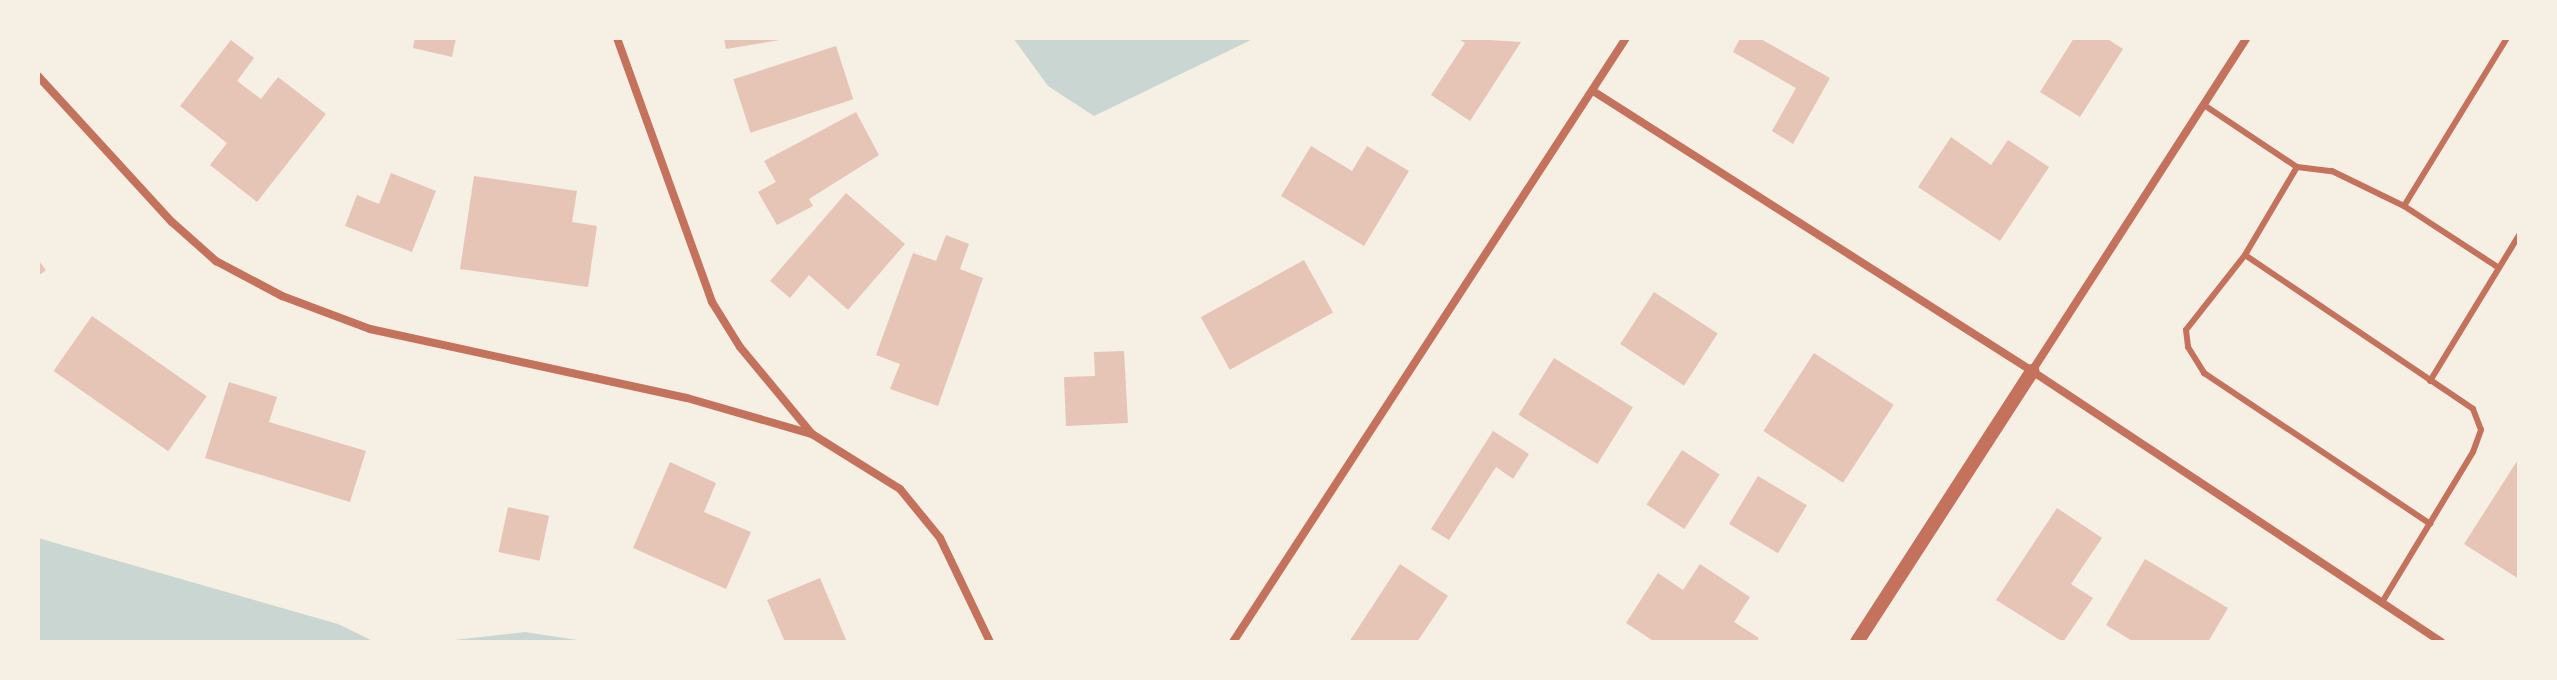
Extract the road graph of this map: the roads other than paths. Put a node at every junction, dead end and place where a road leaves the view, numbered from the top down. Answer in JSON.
{"nodes":[{"id":1,"x":617,"y":38,"type":"edge"},
{"id":2,"x":1626,"y":38,"type":"edge"},
{"id":3,"x":2247,"y":38,"type":"edge"},
{"id":4,"x":2507,"y":38,"type":"edge"},
{"id":5,"x":38,"y":76,"type":"edge"},
{"id":6,"x":1593,"y":91,"type":"junction"},
{"id":7,"x":2204,"y":105,"type":"junction"},
{"id":8,"x":2297,"y":167,"type":"junction"},
{"id":9,"x":2404,"y":206,"type":"junction"},
{"id":10,"x":2519,"y":235,"type":"edge"},
{"id":11,"x":2245,"y":255,"type":"junction"},
{"id":12,"x":2499,"y":268,"type":"junction"},
{"id":13,"x":2032,"y":371,"type":"junction"},
{"id":14,"x":2430,"y":381,"type":"junction"},
{"id":15,"x":812,"y":434,"type":"junction"},
{"id":16,"x":2430,"y":524,"type":"junction"},
{"id":17,"x":2382,"y":602,"type":"junction"},
{"id":18,"x":990,"y":642,"type":"edge"},
{"id":19,"x":1233,"y":642,"type":"edge"},
{"id":20,"x":1857,"y":642,"type":"edge"},
{"id":21,"x":2442,"y":642,"type":"edge"}],
"edges":[{"from":1,"to":15,"type":"street"},
{"from":2,"to":6,"type":"street"},
{"from":3,"to":7,"type":"street"},
{"from":4,"to":9,"type":"lane"},
{"from":5,"to":15,"type":"street"},
{"from":6,"to":13,"type":"street"},
{"from":6,"to":19,"type":"street"},
{"from":7,"to":8,"type":"lane"},
{"from":7,"to":13,"type":"street"},
{"from":8,"to":9,"type":"lane"},
{"from":8,"to":11,"type":"lane"},
{"from":9,"to":12,"type":"lane"},
{"from":10,"to":12,"type":"lane"},
{"from":11,"to":14,"type":"lane"},
{"from":11,"to":16,"type":"lane"},
{"from":12,"to":14,"type":"lane"},
{"from":13,"to":17,"type":"street"},
{"from":13,"to":20,"type":"street"},
{"from":14,"to":16,"type":"lane"},
{"from":15,"to":18,"type":"street"},
{"from":16,"to":17,"type":"lane"},
{"from":17,"to":21,"type":"street"}]}
